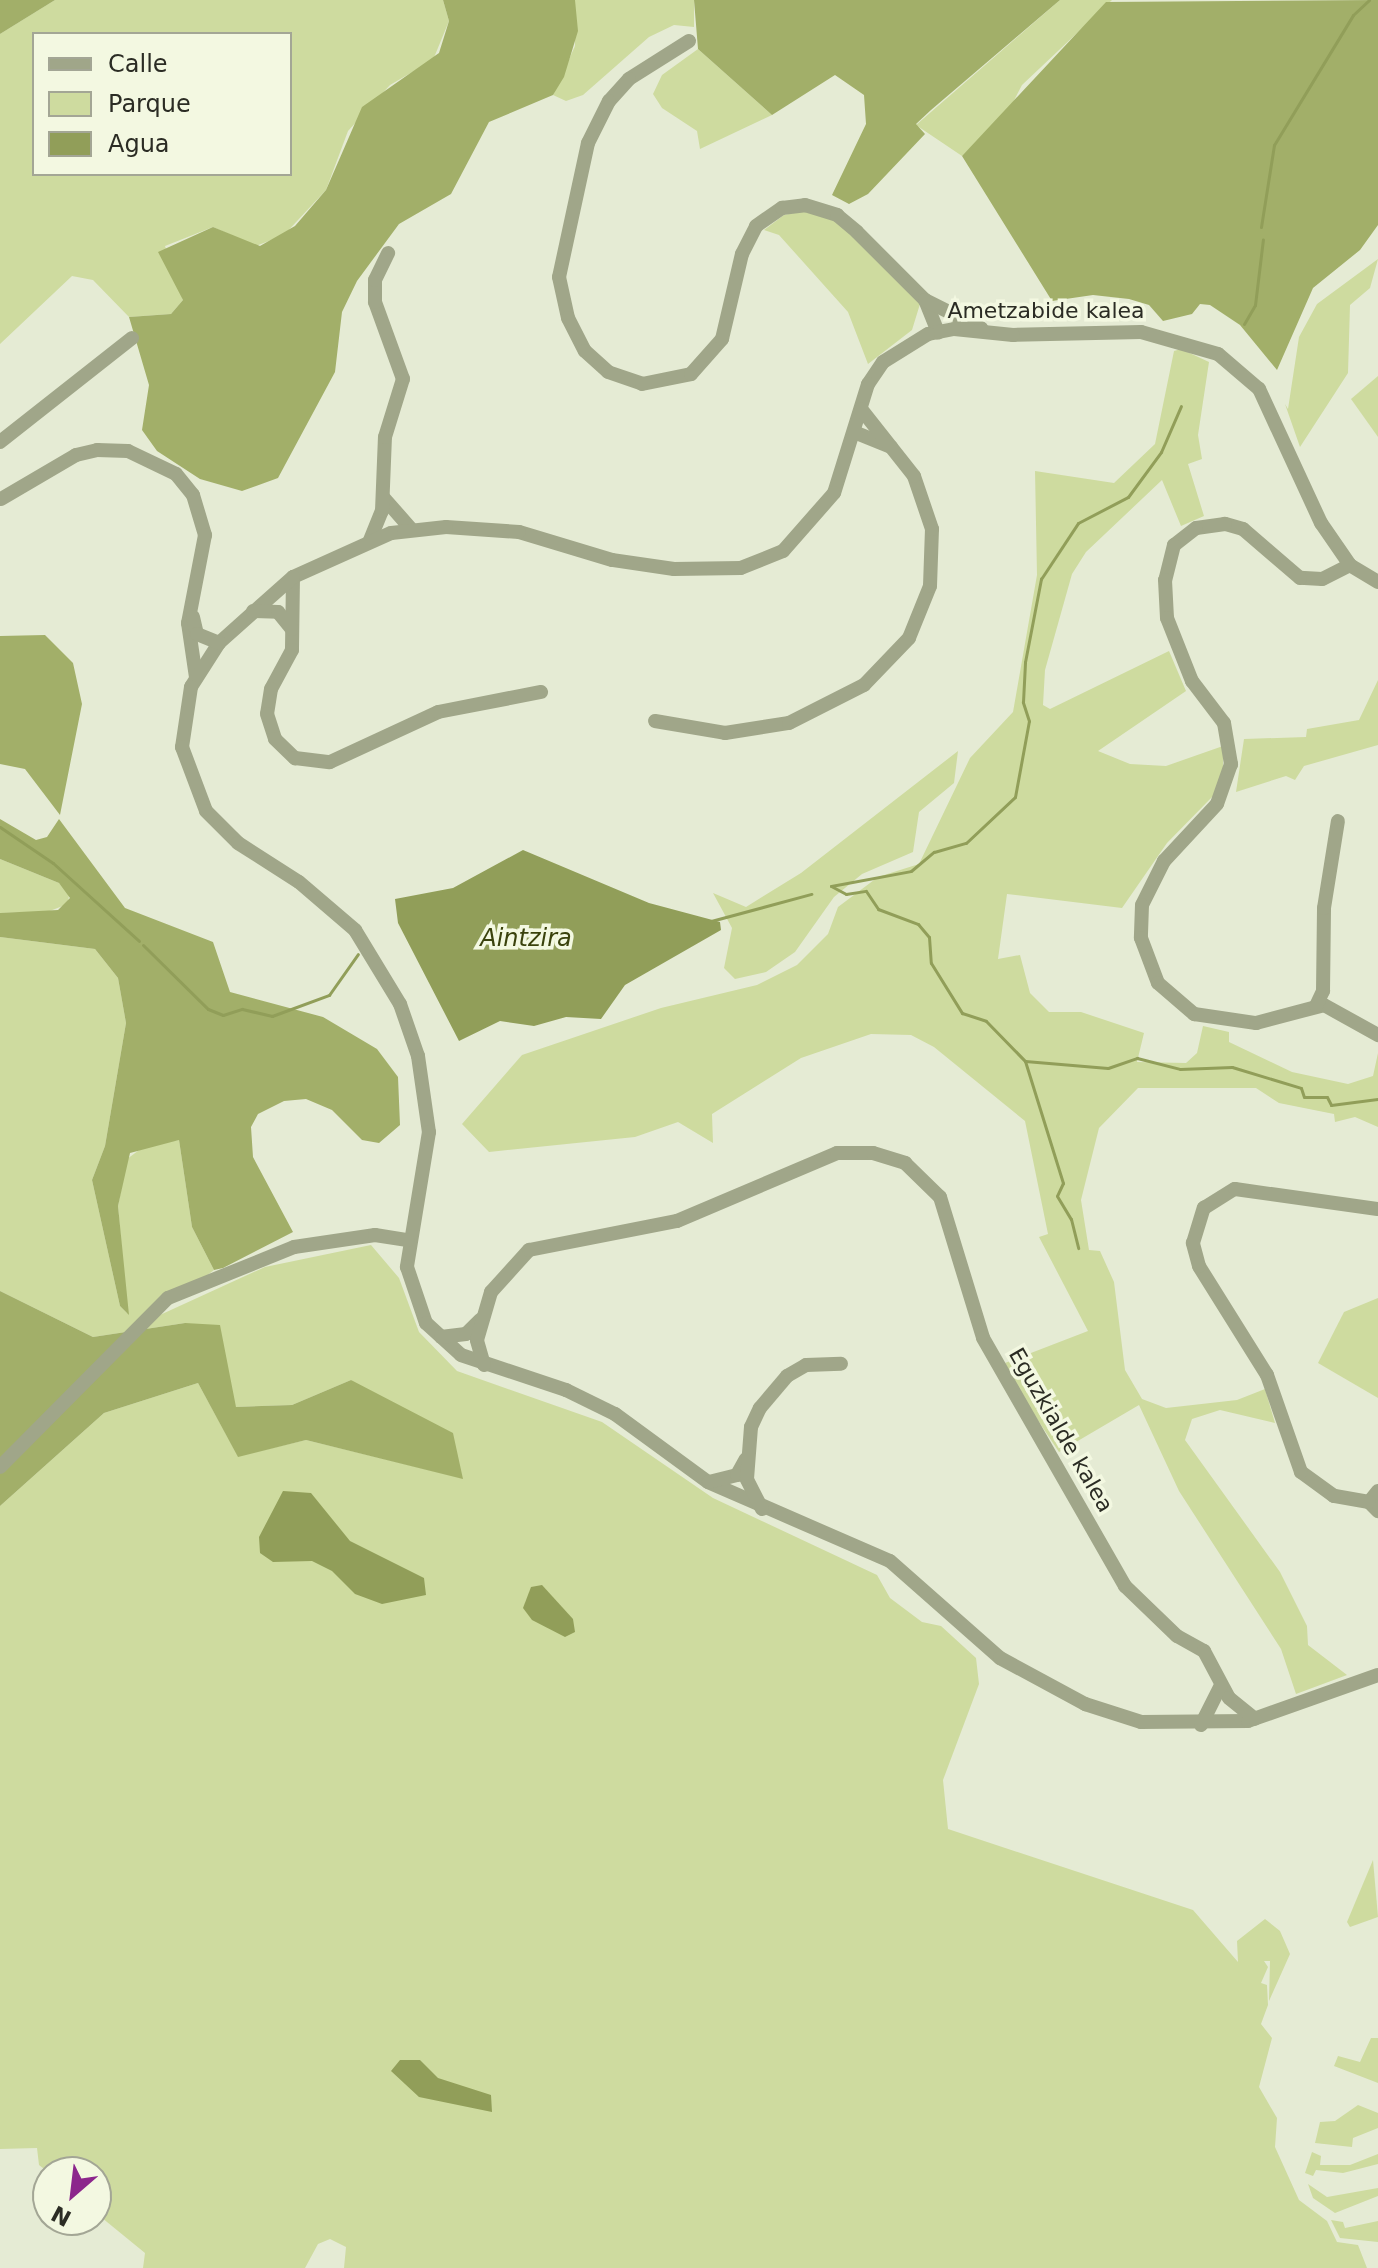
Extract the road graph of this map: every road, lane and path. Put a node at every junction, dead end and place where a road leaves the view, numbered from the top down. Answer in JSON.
{"nodes":[{"id":1,"x":689,"y":41,"type":"dead end"},
{"id":2,"x":388,"y":253,"type":"dead end"},
{"id":3,"x":925,"y":300,"type":"junction"},
{"id":4,"x":985,"y":330,"type":"junction"},
{"id":5,"x":938,"y":332,"type":"junction"},
{"id":6,"x":132,"y":338,"type":"dead end"},
{"id":7,"x":861,"y":409,"type":"junction"},
{"id":8,"x":854,"y":432,"type":"junction"},
{"id":9,"x":0,"y":442,"type":"edge"},
{"id":10,"x":899,"y":452,"type":"junction"},
{"id":11,"x":0,"y":498,"type":"edge"},
{"id":12,"x":0,"y":509,"type":"edge"},
{"id":13,"x":387,"y":512,"type":"junction"},
{"id":14,"x":412,"y":530,"type":"junction"},
{"id":15,"x":391,"y":533,"type":"junction"},
{"id":16,"x":370,"y":540,"type":"junction"},
{"id":17,"x":1350,"y":565,"type":"junction"},
{"id":18,"x":293,"y":577,"type":"junction"},
{"id":19,"x":1378,"y":582,"type":"edge"},
{"id":20,"x":275,"y":594,"type":"junction"},
{"id":21,"x":284,"y":609,"type":"junction"},
{"id":22,"x":253,"y":611,"type":"junction"},
{"id":23,"x":194,"y":640,"type":"junction"},
{"id":24,"x":219,"y":643,"type":"junction"},
{"id":25,"x":208,"y":659,"type":"junction"},
{"id":26,"x":196,"y":677,"type":"junction"},
{"id":27,"x":541,"y":692,"type":"dead end"},
{"id":28,"x":655,"y":721,"type":"dead end"},
{"id":29,"x":1338,"y":821,"type":"dead end"},
{"id":30,"x":1324,"y":977,"type":"junction"},
{"id":31,"x":1316,"y":1006,"type":"junction"},
{"id":32,"x":1342,"y":1013,"type":"junction"},
{"id":33,"x":1378,"y":1035,"type":"edge"},
{"id":34,"x":1378,"y":1209,"type":"edge"},
{"id":35,"x":408,"y":1240,"type":"junction"},
{"id":36,"x":441,"y":1337,"type":"junction"},
{"id":37,"x":472,"y":1337,"type":"junction"},
{"id":38,"x":461,"y":1355,"type":"junction"},
{"id":39,"x":841,"y":1364,"type":"dead end"},
{"id":40,"x":484,"y":1365,"type":"junction"},
{"id":41,"x":0,"y":1467,"type":"edge"},
{"id":42,"x":742,"y":1477,"type":"junction"},
{"id":43,"x":708,"y":1482,"type":"junction"},
{"id":44,"x":735,"y":1495,"type":"junction"},
{"id":45,"x":1375,"y":1501,"type":"edge"},
{"id":46,"x":762,"y":1509,"type":"junction"},
{"id":47,"x":1378,"y":1675,"type":"edge"},
{"id":48,"x":1222,"y":1694,"type":"junction"},
{"id":49,"x":1255,"y":1719,"type":"junction"},
{"id":50,"x":1225,"y":1723,"type":"junction"},
{"id":51,"x":1201,"y":1725,"type":"junction"}],
"edges":[{"from":1,"to":3,"type":"street"},
{"from":2,"to":13,"type":"street"},
{"from":3,"to":4,"type":"street"},
{"from":3,"to":5,"type":"street"},
{"from":4,"to":5,"type":"street","name":"Ametzabide kalea"},
{"from":4,"to":17,"type":"street","name":"Ametzabide kalea"},
{"from":5,"to":7,"type":"street","name":"Ametzabide kalea"},
{"from":6,"to":9,"type":"street"},
{"from":7,"to":8,"type":"street","name":"Ametzabide kalea"},
{"from":7,"to":10,"type":"street"},
{"from":8,"to":10,"type":"street"},
{"from":8,"to":14,"type":"street","name":"Ametzabide kalea"},
{"from":10,"to":28,"type":"street"},
{"from":11,"to":12,"type":"street"},
{"from":11,"to":23,"type":"street"},
{"from":13,"to":14,"type":"street"},
{"from":13,"to":15,"type":"street"},
{"from":13,"to":16,"type":"street"},
{"from":14,"to":15,"type":"street","name":"Ametzabide kalea"},
{"from":15,"to":16,"type":"street","name":"Ametzabide kalea"},
{"from":16,"to":18,"type":"street","name":"Ametzabide kalea"},
{"from":17,"to":19,"type":"street","name":"Ametzabide kalea"},
{"from":17,"to":31,"type":"street"},
{"from":18,"to":20,"type":"street","name":"Ametzabide kalea"},
{"from":18,"to":21,"type":"street"},
{"from":20,"to":21,"type":"street"},
{"from":20,"to":22,"type":"street","name":"Ametzabide kalea"},
{"from":21,"to":22,"type":"street"},
{"from":21,"to":27,"type":"street"},
{"from":22,"to":24,"type":"street","name":"Ametzabide kalea"},
{"from":23,"to":24,"type":"street"},
{"from":23,"to":25,"type":"street"},
{"from":23,"to":26,"type":"street"},
{"from":24,"to":25,"type":"street","name":"Ametzabide kalea"},
{"from":25,"to":26,"type":"street","name":"Ametzabide kalea"},
{"from":26,"to":35,"type":"street","name":"Ametzabide kalea"},
{"from":29,"to":30,"type":"street"},
{"from":30,"to":31,"type":"street"},
{"from":30,"to":32,"type":"street"},
{"from":31,"to":32,"type":"street"},
{"from":32,"to":33,"type":"street"},
{"from":34,"to":45,"type":"street"},
{"from":35,"to":36,"type":"street","name":"Ametzabide kalea"},
{"from":35,"to":41,"type":"street"},
{"from":36,"to":37,"type":"street"},
{"from":36,"to":38,"type":"street","name":"Ametzabide kalea"},
{"from":37,"to":38,"type":"street","name":"Eguzkialde kalea"},
{"from":37,"to":40,"type":"street"},
{"from":37,"to":48,"type":"street","name":"Eguzkialde kalea"},
{"from":38,"to":40,"type":"street","name":"Ametzabide kalea"},
{"from":39,"to":42,"type":"street"},
{"from":40,"to":43,"type":"street","name":"Ametzabide kalea"},
{"from":42,"to":43,"type":"street"},
{"from":42,"to":44,"type":"street"},
{"from":42,"to":46,"type":"street"},
{"from":43,"to":44,"type":"street","name":"Ametzabide kalea"},
{"from":44,"to":46,"type":"street","name":"Ametzabide kalea"},
{"from":46,"to":51,"type":"street","name":"Ametzabide kalea"},
{"from":47,"to":49,"type":"street","name":"Ametzabide kalea"},
{"from":48,"to":49,"type":"street","name":"Eguzkialde kalea"},
{"from":48,"to":50,"type":"street","name":"Eguzkialde kalea"},
{"from":48,"to":51,"type":"street"},
{"from":49,"to":50,"type":"street","name":"Ametzabide kalea"},
{"from":50,"to":51,"type":"street","name":"Ametzabide kalea"}]}
